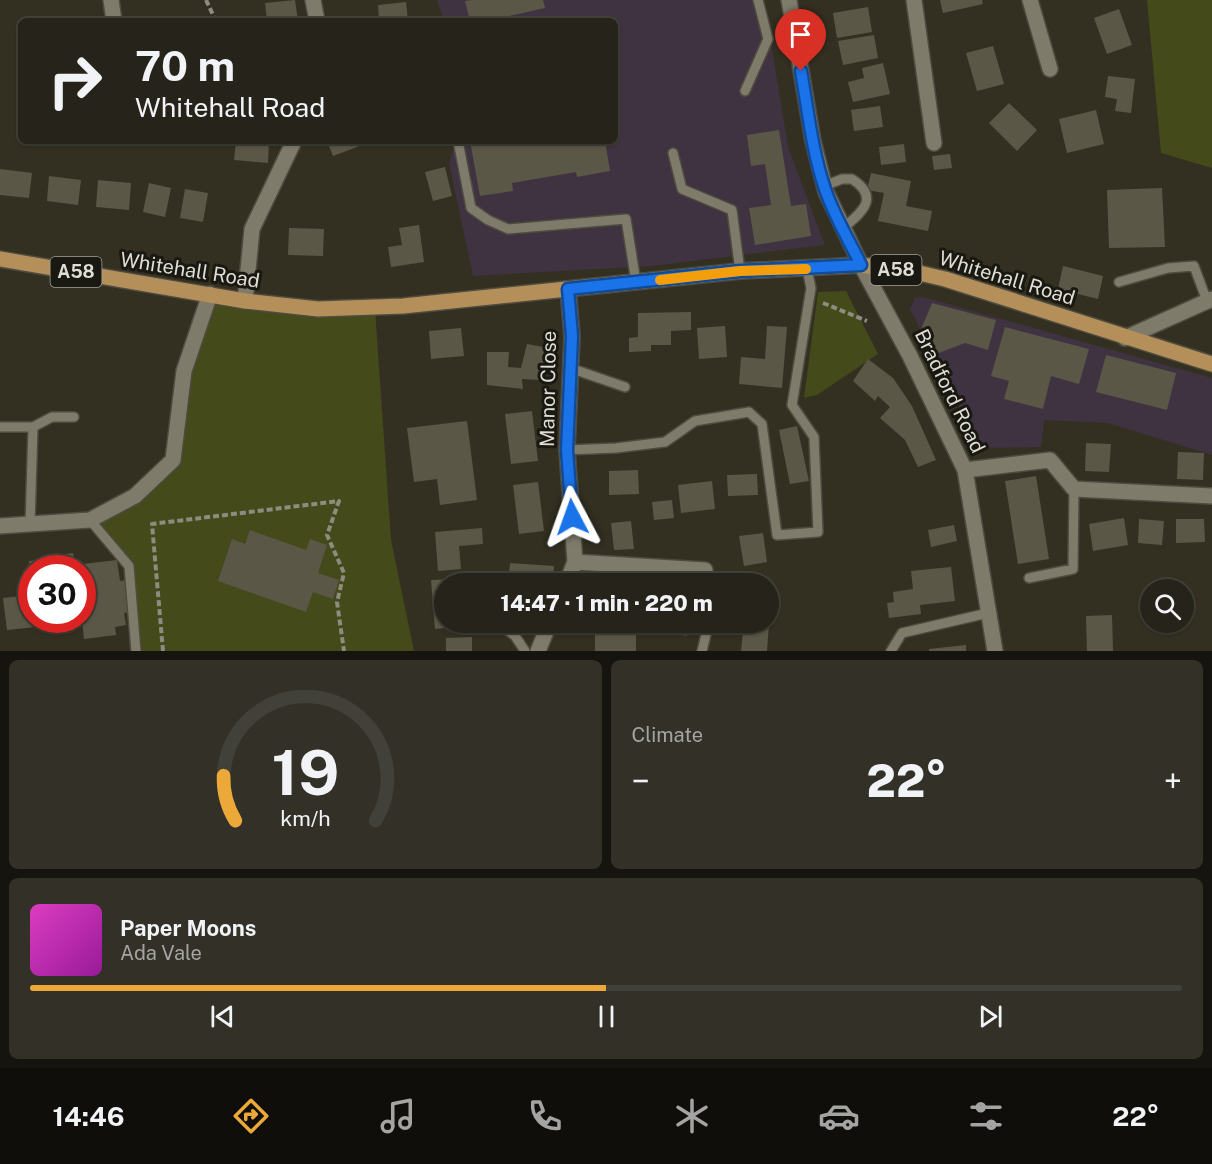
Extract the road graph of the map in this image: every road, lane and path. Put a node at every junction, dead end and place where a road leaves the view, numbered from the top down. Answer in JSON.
{"nodes":[{"id":1,"x":111,"y":0,"type":"edge"},
{"id":2,"x":206,"y":0,"type":"edge"},
{"id":3,"x":313,"y":0,"type":"edge"},
{"id":4,"x":758,"y":0,"type":"edge"},
{"id":5,"x":789,"y":0,"type":"edge"},
{"id":6,"x":914,"y":0,"type":"edge"},
{"id":7,"x":1030,"y":0,"type":"edge"},
{"id":8,"x":114,"y":18,"type":"edge"},
{"id":9,"x":215,"y":18,"type":"edge"},
{"id":10,"x":316,"y":18,"type":"edge"},
{"id":11,"x":1050,"y":69,"type":"dead end"},
{"id":12,"x":745,"y":91,"type":"dead end"},
{"id":13,"x":934,"y":143,"type":"dead end"},
{"id":14,"x":293,"y":144,"type":"edge"},
{"id":15,"x":459,"y":144,"type":"edge"},
{"id":16,"x":673,"y":153,"type":"dead end"},
{"id":17,"x":824,"y":186,"type":"junction"},
{"id":18,"x":843,"y":228,"type":"junction"},
{"id":19,"x":0,"y":260,"type":"edge"},
{"id":20,"x":861,"y":265,"type":"junction"},
{"id":21,"x":807,"y":269,"type":"junction"},
{"id":22,"x":740,"y":271,"type":"junction"},
{"id":23,"x":636,"y":282,"type":"junction"},
{"id":24,"x":1119,"y":282,"type":"dead end"},
{"id":25,"x":568,"y":289,"type":"junction"},
{"id":26,"x":210,"y":294,"type":"junction"},
{"id":27,"x":810,"y":297,"type":"junction"},
{"id":28,"x":1209,"y":300,"type":"edge"},
{"id":29,"x":244,"y":301,"type":"junction"},
{"id":30,"x":867,"y":321,"type":"dead end"},
{"id":31,"x":1125,"y":338,"type":"junction"},
{"id":32,"x":1212,"y":364,"type":"edge"},
{"id":33,"x":570,"y":368,"type":"junction"},
{"id":34,"x":624,"y":387,"type":"dead end"},
{"id":35,"x":74,"y":417,"type":"dead end"},
{"id":36,"x":0,"y":427,"type":"edge"},
{"id":37,"x":33,"y":428,"type":"junction"},
{"id":38,"x":567,"y":450,"type":"junction"},
{"id":39,"x":965,"y":470,"type":"junction"},
{"id":40,"x":1074,"y":489,"type":"junction"},
{"id":41,"x":1212,"y":496,"type":"edge"},
{"id":42,"x":90,"y":520,"type":"junction"},
{"id":43,"x":30,"y":525,"type":"junction"},
{"id":44,"x":0,"y":526,"type":"edge"},
{"id":45,"x":575,"y":562,"type":"junction"},
{"id":46,"x":570,"y":573,"type":"edge"},
{"id":47,"x":671,"y":573,"type":"edge"},
{"id":48,"x":1029,"y":578,"type":"dead end"},
{"id":49,"x":988,"y":613,"type":"junction"},
{"id":50,"x":511,"y":633,"type":"edge"},
{"id":51,"x":545,"y":633,"type":"edge"},
{"id":52,"x":706,"y":633,"type":"edge"},
{"id":53,"x":136,"y":651,"type":"edge"},
{"id":54,"x":163,"y":651,"type":"edge"},
{"id":55,"x":344,"y":651,"type":"edge"},
{"id":56,"x":525,"y":651,"type":"edge"},
{"id":57,"x":538,"y":651,"type":"edge"},
{"id":58,"x":702,"y":651,"type":"edge"},
{"id":59,"x":891,"y":651,"type":"edge"},
{"id":60,"x":995,"y":651,"type":"edge"}],
"edges":[{"from":1,"to":8,"type":"street"},
{"from":2,"to":9,"type":"path"},
{"from":3,"to":10,"type":"street"},
{"from":4,"to":12,"type":"lane"},
{"from":5,"to":17,"type":"street","name":"Bradford Road"},
{"from":6,"to":13,"type":"street"},
{"from":7,"to":11,"type":"street"},
{"from":14,"to":29,"type":"street"},
{"from":15,"to":23,"type":"lane"},
{"from":16,"to":22,"type":"lane"},
{"from":17,"to":18,"type":"street","name":"Bradford Road"},
{"from":17,"to":18,"type":"lane"},
{"from":18,"to":20,"type":"street","name":"Bradford Road"},
{"from":19,"to":26,"type":"main road","name":"Whitehall Road","number":"A58"},
{"from":20,"to":21,"type":"main road","name":"Whitehall Road","number":"A58"},
{"from":20,"to":31,"type":"main road","name":"Whitehall Road","number":"A58"},
{"from":20,"to":39,"type":"street","name":"Bradford Road"},
{"from":21,"to":22,"type":"main road","name":"Whitehall Road","number":"A58"},
{"from":21,"to":27,"type":"lane"},
{"from":22,"to":23,"type":"main road","name":"Whitehall Road","number":"A58"},
{"from":23,"to":25,"type":"main road","name":"Whitehall Road","number":"A58"},
{"from":24,"to":28,"type":"lane"},
{"from":25,"to":29,"type":"main road","name":"Whitehall Road","number":"A58"},
{"from":25,"to":33,"type":"street","name":"Manor Close"},
{"from":26,"to":29,"type":"main road","name":"Whitehall Road","number":"A58"},
{"from":26,"to":42,"type":"street"},
{"from":27,"to":30,"type":"path"},
{"from":27,"to":38,"type":"lane"},
{"from":28,"to":31,"type":"street"},
{"from":31,"to":32,"type":"main road","name":"Whitehall Road","number":"A58"},
{"from":33,"to":34,"type":"lane"},
{"from":33,"to":38,"type":"street","name":"Manor Close"},
{"from":35,"to":37,"type":"lane"},
{"from":36,"to":37,"type":"lane"},
{"from":37,"to":43,"type":"lane"},
{"from":38,"to":45,"type":"street","name":"Manor Close"},
{"from":39,"to":40,"type":"street"},
{"from":39,"to":49,"type":"street","name":"Bradford Road"},
{"from":40,"to":41,"type":"street"},
{"from":40,"to":48,"type":"lane"},
{"from":42,"to":43,"type":"street"},
{"from":42,"to":53,"type":"lane"},
{"from":43,"to":44,"type":"street"},
{"from":45,"to":46,"type":"street","name":"Manor Close"},
{"from":45,"to":47,"type":"street"},
{"from":49,"to":59,"type":"lane"},
{"from":49,"to":60,"type":"street","name":"Bradford Road"},
{"from":50,"to":56,"type":"lane"},
{"from":51,"to":57,"type":"street"},
{"from":52,"to":58,"type":"lane"},
{"from":54,"to":55,"type":"path"}]}
